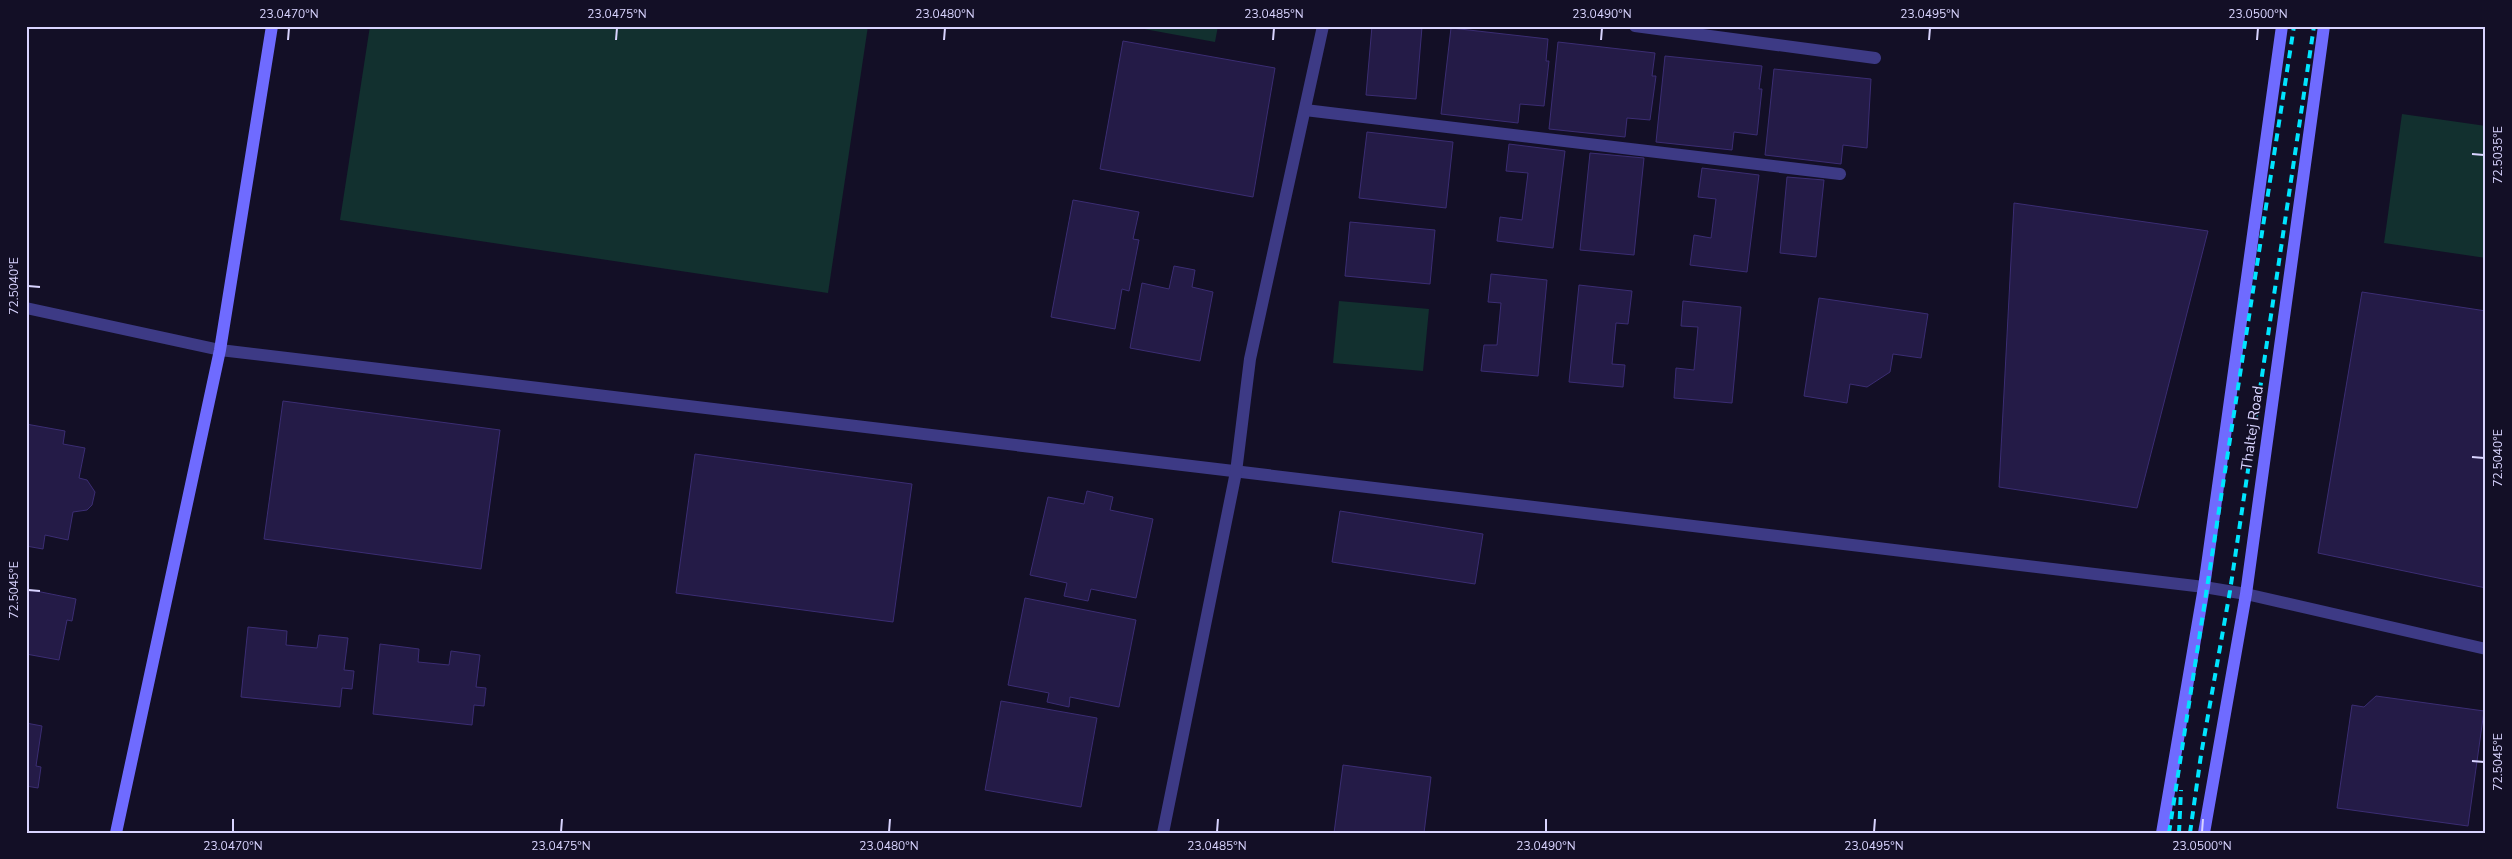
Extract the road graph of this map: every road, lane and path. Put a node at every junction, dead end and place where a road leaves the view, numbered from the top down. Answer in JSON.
{"nodes":[{"id":1,"x":272,"y":26,"type":"edge"},
{"id":2,"x":1323,"y":26,"type":"edge"},
{"id":3,"x":1635,"y":26,"type":"edge"},
{"id":4,"x":2282,"y":26,"type":"edge"},
{"id":5,"x":2324,"y":26,"type":"edge"},
{"id":6,"x":1875,"y":58,"type":"dead end"},
{"id":7,"x":1305,"y":110,"type":"junction"},
{"id":8,"x":1840,"y":174,"type":"dead end"},
{"id":9,"x":26,"y":308,"type":"edge"},
{"id":10,"x":220,"y":350,"type":"junction"},
{"id":11,"x":1236,"y":472,"type":"junction"},
{"id":12,"x":2204,"y":587,"type":"junction"},
{"id":13,"x":2246,"y":594,"type":"junction"},
{"id":14,"x":2486,"y":649,"type":"edge"},
{"id":15,"x":116,"y":833,"type":"edge"},
{"id":16,"x":1163,"y":833,"type":"edge"},
{"id":17,"x":2162,"y":833,"type":"edge"},
{"id":18,"x":2204,"y":833,"type":"edge"}],
"edges":[{"from":1,"to":10,"type":"main road"},
{"from":2,"to":7,"type":"street"},
{"from":3,"to":6,"type":"street"},
{"from":4,"to":12,"type":"main road","name":"Thaltej Road"},
{"from":5,"to":13,"type":"main road","name":"Thaltej Road"},
{"from":7,"to":8,"type":"street"},
{"from":7,"to":11,"type":"street"},
{"from":9,"to":10,"type":"street"},
{"from":10,"to":11,"type":"street"},
{"from":10,"to":15,"type":"main road"},
{"from":11,"to":12,"type":"street"},
{"from":11,"to":16,"type":"street"},
{"from":12,"to":13,"type":"street"},
{"from":12,"to":17,"type":"main road","name":"Thaltej Road"},
{"from":13,"to":14,"type":"street"},
{"from":13,"to":18,"type":"main road","name":"Thaltej Road"}]}
